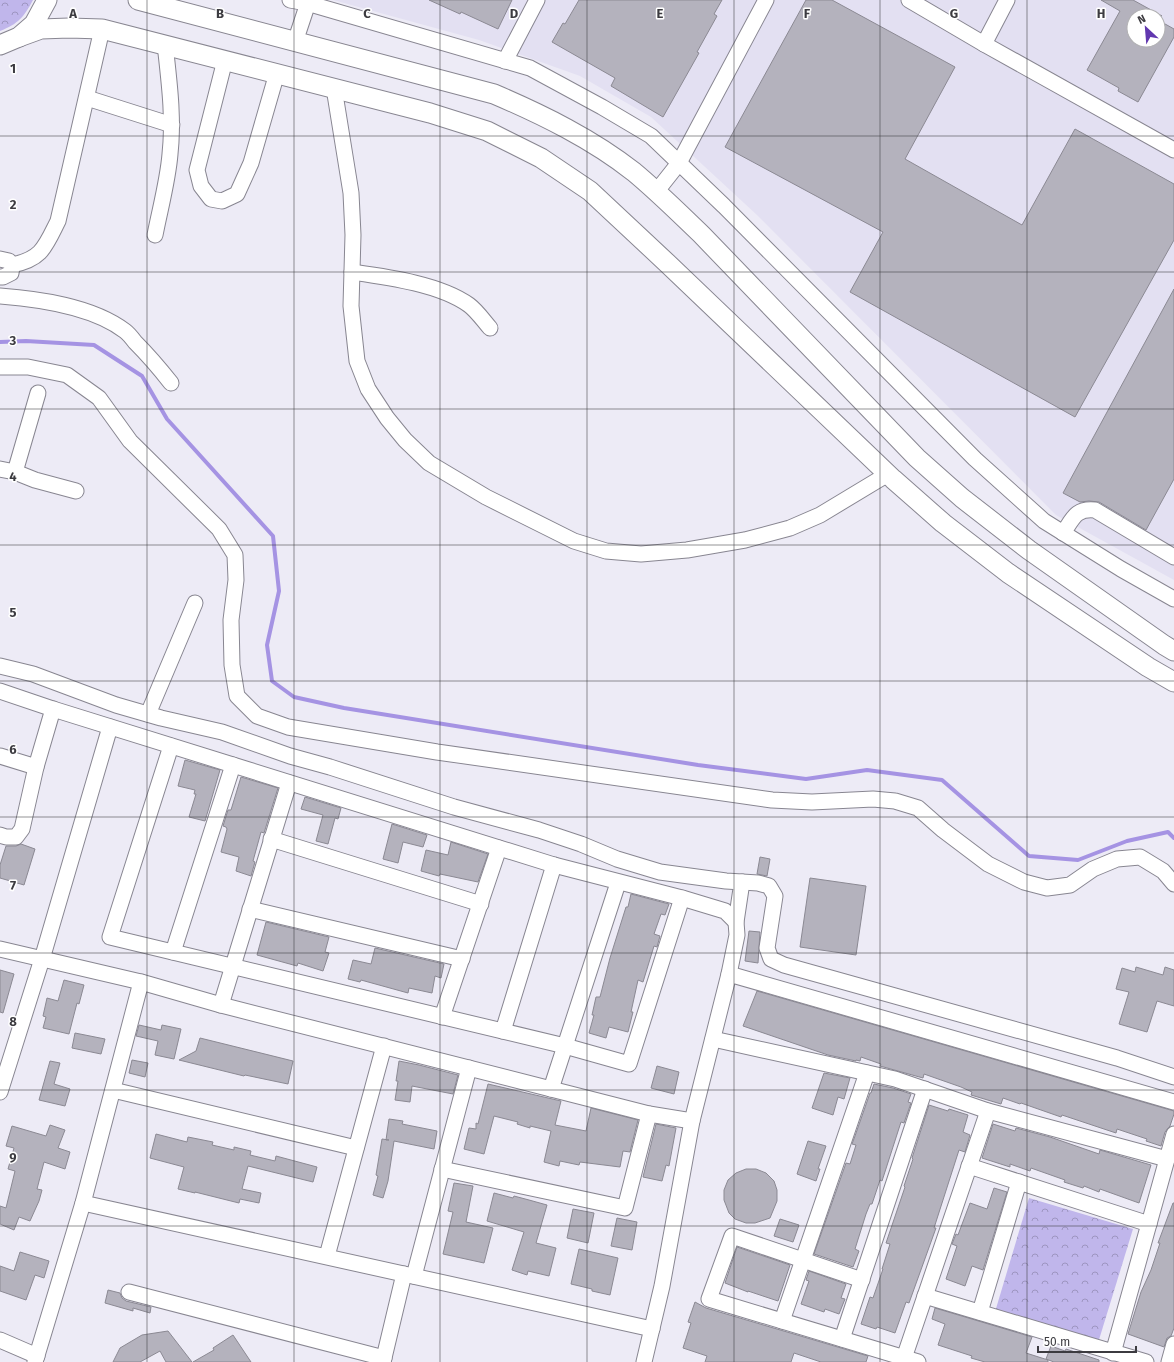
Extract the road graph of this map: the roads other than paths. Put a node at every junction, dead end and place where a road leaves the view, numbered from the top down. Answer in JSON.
{"nodes":[{"id":1,"x":47,"y":0,"type":"edge"},
{"id":2,"x":138,"y":0,"type":"edge"},
{"id":3,"x":290,"y":0,"type":"edge"},
{"id":4,"x":537,"y":0,"type":"edge"},
{"id":5,"x":766,"y":0,"type":"edge"},
{"id":6,"x":910,"y":0,"type":"edge"},
{"id":7,"x":1007,"y":0,"type":"edge"},
{"id":8,"x":308,"y":2,"type":"edge"},
{"id":9,"x":102,"y":29,"type":"junction"},
{"id":10,"x":19,"y":37,"type":"junction"},
{"id":11,"x":295,"y":42,"type":"junction"},
{"id":12,"x":165,"y":44,"type":"junction"},
{"id":13,"x":984,"y":44,"type":"junction"},
{"id":14,"x":0,"y":45,"type":"edge"},
{"id":15,"x":225,"y":60,"type":"junction"},
{"id":16,"x":505,"y":61,"type":"junction"},
{"id":17,"x":277,"y":73,"type":"junction"},
{"id":18,"x":334,"y":88,"type":"junction"},
{"id":19,"x":87,"y":98,"type":"junction"},
{"id":20,"x":172,"y":125,"type":"junction"},
{"id":21,"x":1174,"y":150,"type":"edge"},
{"id":22,"x":679,"y":163,"type":"junction"},
{"id":23,"x":656,"y":192,"type":"junction"},
{"id":24,"x":155,"y":235,"type":"dead end"},
{"id":25,"x":6,"y":262,"type":"edge"},
{"id":26,"x":352,"y":272,"type":"junction"},
{"id":27,"x":0,"y":276,"type":"edge"},
{"id":28,"x":0,"y":296,"type":"edge"},
{"id":29,"x":490,"y":328,"type":"dead end"},
{"id":30,"x":0,"y":367,"type":"edge"},
{"id":31,"x":171,"y":383,"type":"dead end"},
{"id":32,"x":38,"y":392,"type":"dead end"},
{"id":33,"x":0,"y":469,"type":"edge"},
{"id":34,"x":15,"y":472,"type":"junction"},
{"id":35,"x":888,"y":474,"type":"junction"},
{"id":36,"x":76,"y":491,"type":"dead end"},
{"id":37,"x":1063,"y":533,"type":"junction"},
{"id":38,"x":1174,"y":557,"type":"edge"},
{"id":39,"x":1174,"y":599,"type":"edge"},
{"id":40,"x":195,"y":603,"type":"dead end"},
{"id":41,"x":1174,"y":651,"type":"edge"},
{"id":42,"x":0,"y":666,"type":"edge"},
{"id":43,"x":1174,"y":682,"type":"edge"},
{"id":44,"x":0,"y":691,"type":"edge"},
{"id":45,"x":53,"y":709,"type":"junction"},
{"id":46,"x":148,"y":714,"type":"junction"},
{"id":47,"x":110,"y":727,"type":"junction"},
{"id":48,"x":171,"y":746,"type":"junction"},
{"id":49,"x":0,"y":756,"type":"edge"},
{"id":50,"x":233,"y":765,"type":"junction"},
{"id":51,"x":36,"y":767,"type":"junction"},
{"id":52,"x":289,"y":782,"type":"junction"},
{"id":53,"x":0,"y":835,"type":"edge"},
{"id":54,"x":271,"y":840,"type":"junction"},
{"id":55,"x":500,"y":848,"type":"junction"},
{"id":56,"x":554,"y":866,"type":"junction"},
{"id":57,"x":742,"y":882,"type":"junction"},
{"id":58,"x":618,"y":883,"type":"junction"},
{"id":59,"x":1174,"y":884,"type":"edge"},
{"id":60,"x":682,"y":898,"type":"junction"},
{"id":61,"x":480,"y":904,"type":"junction"},
{"id":62,"x":250,"y":909,"type":"junction"},
{"id":63,"x":736,"y":922,"type":"junction"},
{"id":64,"x":0,"y":949,"type":"edge"},
{"id":65,"x":173,"y":952,"type":"junction"},
{"id":66,"x":42,"y":959,"type":"junction"},
{"id":67,"x":462,"y":959,"type":"junction"},
{"id":68,"x":233,"y":967,"type":"junction"},
{"id":69,"x":729,"y":974,"type":"junction"},
{"id":70,"x":141,"y":982,"type":"junction"},
{"id":71,"x":221,"y":1005,"type":"junction"},
{"id":72,"x":442,"y":1017,"type":"junction"},
{"id":73,"x":503,"y":1032,"type":"junction"},
{"id":74,"x":713,"y":1039,"type":"junction"},
{"id":75,"x":384,"y":1046,"type":"junction"},
{"id":76,"x":565,"y":1046,"type":"junction"},
{"id":77,"x":6,"y":1051,"type":"edge"},
{"id":78,"x":469,"y":1068,"type":"junction"},
{"id":79,"x":867,"y":1073,"type":"junction"},
{"id":80,"x":1174,"y":1078,"type":"edge"},
{"id":81,"x":551,"y":1089,"type":"junction"},
{"id":82,"x":925,"y":1089,"type":"junction"},
{"id":83,"x":113,"y":1090,"type":"junction"},
{"id":84,"x":0,"y":1092,"type":"edge"},
{"id":85,"x":1174,"y":1102,"type":"edge"},
{"id":86,"x":988,"y":1111,"type":"junction"},
{"id":87,"x":649,"y":1114,"type":"junction"},
{"id":88,"x":692,"y":1121,"type":"junction"},
{"id":89,"x":1174,"y":1134,"type":"edge"},
{"id":90,"x":356,"y":1148,"type":"junction"},
{"id":91,"x":1167,"y":1159,"type":"junction"},
{"id":92,"x":969,"y":1166,"type":"junction"},
{"id":93,"x":442,"y":1169,"type":"junction"},
{"id":94,"x":1019,"y":1182,"type":"junction"},
{"id":95,"x":83,"y":1203,"type":"junction"},
{"id":96,"x":1149,"y":1224,"type":"junction"},
{"id":97,"x":327,"y":1256,"type":"junction"},
{"id":98,"x":803,"y":1260,"type":"junction"},
{"id":99,"x":409,"y":1275,"type":"junction"},
{"id":100,"x":862,"y":1280,"type":"junction"},
{"id":101,"x":129,"y":1292,"type":"dead end"},
{"id":102,"x":925,"y":1296,"type":"junction"},
{"id":103,"x":980,"y":1312,"type":"junction"},
{"id":104,"x":782,"y":1321,"type":"junction"},
{"id":105,"x":652,"y":1329,"type":"junction"},
{"id":106,"x":842,"y":1339,"type":"junction"},
{"id":107,"x":0,"y":1340,"type":"edge"},
{"id":108,"x":1174,"y":1344,"type":"edge"},
{"id":109,"x":1113,"y":1353,"type":"junction"},
{"id":110,"x":36,"y":1359,"type":"edge"},
{"id":111,"x":383,"y":1360,"type":"edge"},
{"id":112,"x":911,"y":1360,"type":"edge"},
{"id":113,"x":644,"y":1362,"type":"edge"},
{"id":114,"x":1146,"y":1362,"type":"edge"},
{"id":115,"x":1169,"y":1362,"type":"edge"}],
"edges":[{"from":1,"to":10,"type":"main road"},
{"from":2,"to":11,"type":"main road"},
{"from":3,"to":8,"type":"street"},
{"from":4,"to":16,"type":"street"},
{"from":5,"to":22,"type":"street"},
{"from":6,"to":13,"type":"street"},
{"from":7,"to":13,"type":"street"},
{"from":8,"to":11,"type":"street"},
{"from":8,"to":16,"type":"street"},
{"from":9,"to":10,"type":"main road"},
{"from":9,"to":12,"type":"main road"},
{"from":9,"to":19,"type":"street"},
{"from":10,"to":14,"type":"main road"},
{"from":11,"to":23,"type":"main road"},
{"from":12,"to":15,"type":"main road"},
{"from":12,"to":20,"type":"street"},
{"from":13,"to":21,"type":"street"},
{"from":15,"to":17,"type":"main road"},
{"from":15,"to":17,"type":"street"},
{"from":16,"to":22,"type":"street"},
{"from":17,"to":18,"type":"main road"},
{"from":18,"to":26,"type":"street"},
{"from":18,"to":35,"type":"main road"},
{"from":19,"to":20,"type":"street"},
{"from":19,"to":25,"type":"street"},
{"from":20,"to":24,"type":"street"},
{"from":22,"to":23,"type":"street"},
{"from":22,"to":37,"type":"street"},
{"from":23,"to":41,"type":"main road"},
{"from":25,"to":27,"type":"street"},
{"from":26,"to":29,"type":"street"},
{"from":26,"to":35,"type":"street"},
{"from":28,"to":31,"type":"street"},
{"from":30,"to":59,"type":"street"},
{"from":32,"to":34,"type":"street"},
{"from":33,"to":34,"type":"street"},
{"from":34,"to":36,"type":"street"},
{"from":35,"to":43,"type":"main road"},
{"from":37,"to":38,"type":"street"},
{"from":37,"to":39,"type":"street"},
{"from":40,"to":46,"type":"street"},
{"from":42,"to":46,"type":"street"},
{"from":44,"to":45,"type":"street"},
{"from":45,"to":47,"type":"street"},
{"from":45,"to":51,"type":"street"},
{"from":46,"to":57,"type":"street"},
{"from":47,"to":48,"type":"street"},
{"from":47,"to":66,"type":"street"},
{"from":48,"to":50,"type":"street"},
{"from":48,"to":65,"type":"street"},
{"from":49,"to":51,"type":"street"},
{"from":50,"to":52,"type":"street"},
{"from":50,"to":65,"type":"street"},
{"from":51,"to":53,"type":"street"},
{"from":52,"to":54,"type":"street"},
{"from":52,"to":55,"type":"street"},
{"from":54,"to":61,"type":"street"},
{"from":54,"to":62,"type":"street"},
{"from":55,"to":56,"type":"street"},
{"from":55,"to":61,"type":"street"},
{"from":56,"to":58,"type":"street"},
{"from":56,"to":73,"type":"street"},
{"from":57,"to":63,"type":"street"},
{"from":57,"to":80,"type":"street"},
{"from":58,"to":60,"type":"street"},
{"from":58,"to":76,"type":"street"},
{"from":60,"to":63,"type":"street"},
{"from":60,"to":76,"type":"street"},
{"from":61,"to":67,"type":"street"},
{"from":62,"to":67,"type":"street"},
{"from":62,"to":68,"type":"street"},
{"from":63,"to":69,"type":"street"},
{"from":64,"to":66,"type":"street"},
{"from":65,"to":68,"type":"street"},
{"from":66,"to":70,"type":"street"},
{"from":66,"to":77,"type":"street"},
{"from":67,"to":72,"type":"street"},
{"from":68,"to":71,"type":"street"},
{"from":68,"to":72,"type":"street"},
{"from":69,"to":74,"type":"street"},
{"from":69,"to":85,"type":"street"},
{"from":70,"to":71,"type":"street"},
{"from":70,"to":83,"type":"street"},
{"from":71,"to":75,"type":"street"},
{"from":72,"to":73,"type":"street"},
{"from":73,"to":76,"type":"street"},
{"from":74,"to":79,"type":"street"},
{"from":74,"to":88,"type":"street"},
{"from":75,"to":78,"type":"street"},
{"from":75,"to":90,"type":"street"},
{"from":76,"to":81,"type":"street"},
{"from":77,"to":84,"type":"street"},
{"from":78,"to":81,"type":"street"},
{"from":78,"to":93,"type":"street"},
{"from":79,"to":82,"type":"street"},
{"from":79,"to":98,"type":"street"},
{"from":81,"to":87,"type":"street"},
{"from":82,"to":86,"type":"street"},
{"from":82,"to":100,"type":"street"},
{"from":83,"to":90,"type":"street"},
{"from":83,"to":95,"type":"street"},
{"from":86,"to":91,"type":"street"},
{"from":86,"to":92,"type":"street"},
{"from":87,"to":88,"type":"street"},
{"from":87,"to":93,"type":"street"},
{"from":88,"to":105,"type":"street"},
{"from":89,"to":91,"type":"street"},
{"from":90,"to":97,"type":"street"},
{"from":91,"to":96,"type":"street"},
{"from":92,"to":94,"type":"street"},
{"from":92,"to":102,"type":"street"},
{"from":93,"to":99,"type":"street"},
{"from":94,"to":96,"type":"street"},
{"from":94,"to":103,"type":"street"},
{"from":95,"to":97,"type":"street"},
{"from":95,"to":110,"type":"street"},
{"from":96,"to":109,"type":"street"},
{"from":97,"to":99,"type":"street"},
{"from":98,"to":100,"type":"street"},
{"from":98,"to":104,"type":"street"},
{"from":98,"to":104,"type":"street"},
{"from":99,"to":105,"type":"street"},
{"from":99,"to":111,"type":"street"},
{"from":100,"to":106,"type":"street"},
{"from":101,"to":111,"type":"street"},
{"from":102,"to":103,"type":"street"},
{"from":102,"to":112,"type":"street"},
{"from":103,"to":109,"type":"street"},
{"from":104,"to":106,"type":"street"},
{"from":105,"to":113,"type":"street"},
{"from":106,"to":112,"type":"street"},
{"from":107,"to":110,"type":"street"},
{"from":108,"to":115,"type":"street"},
{"from":109,"to":114,"type":"street"}]}
